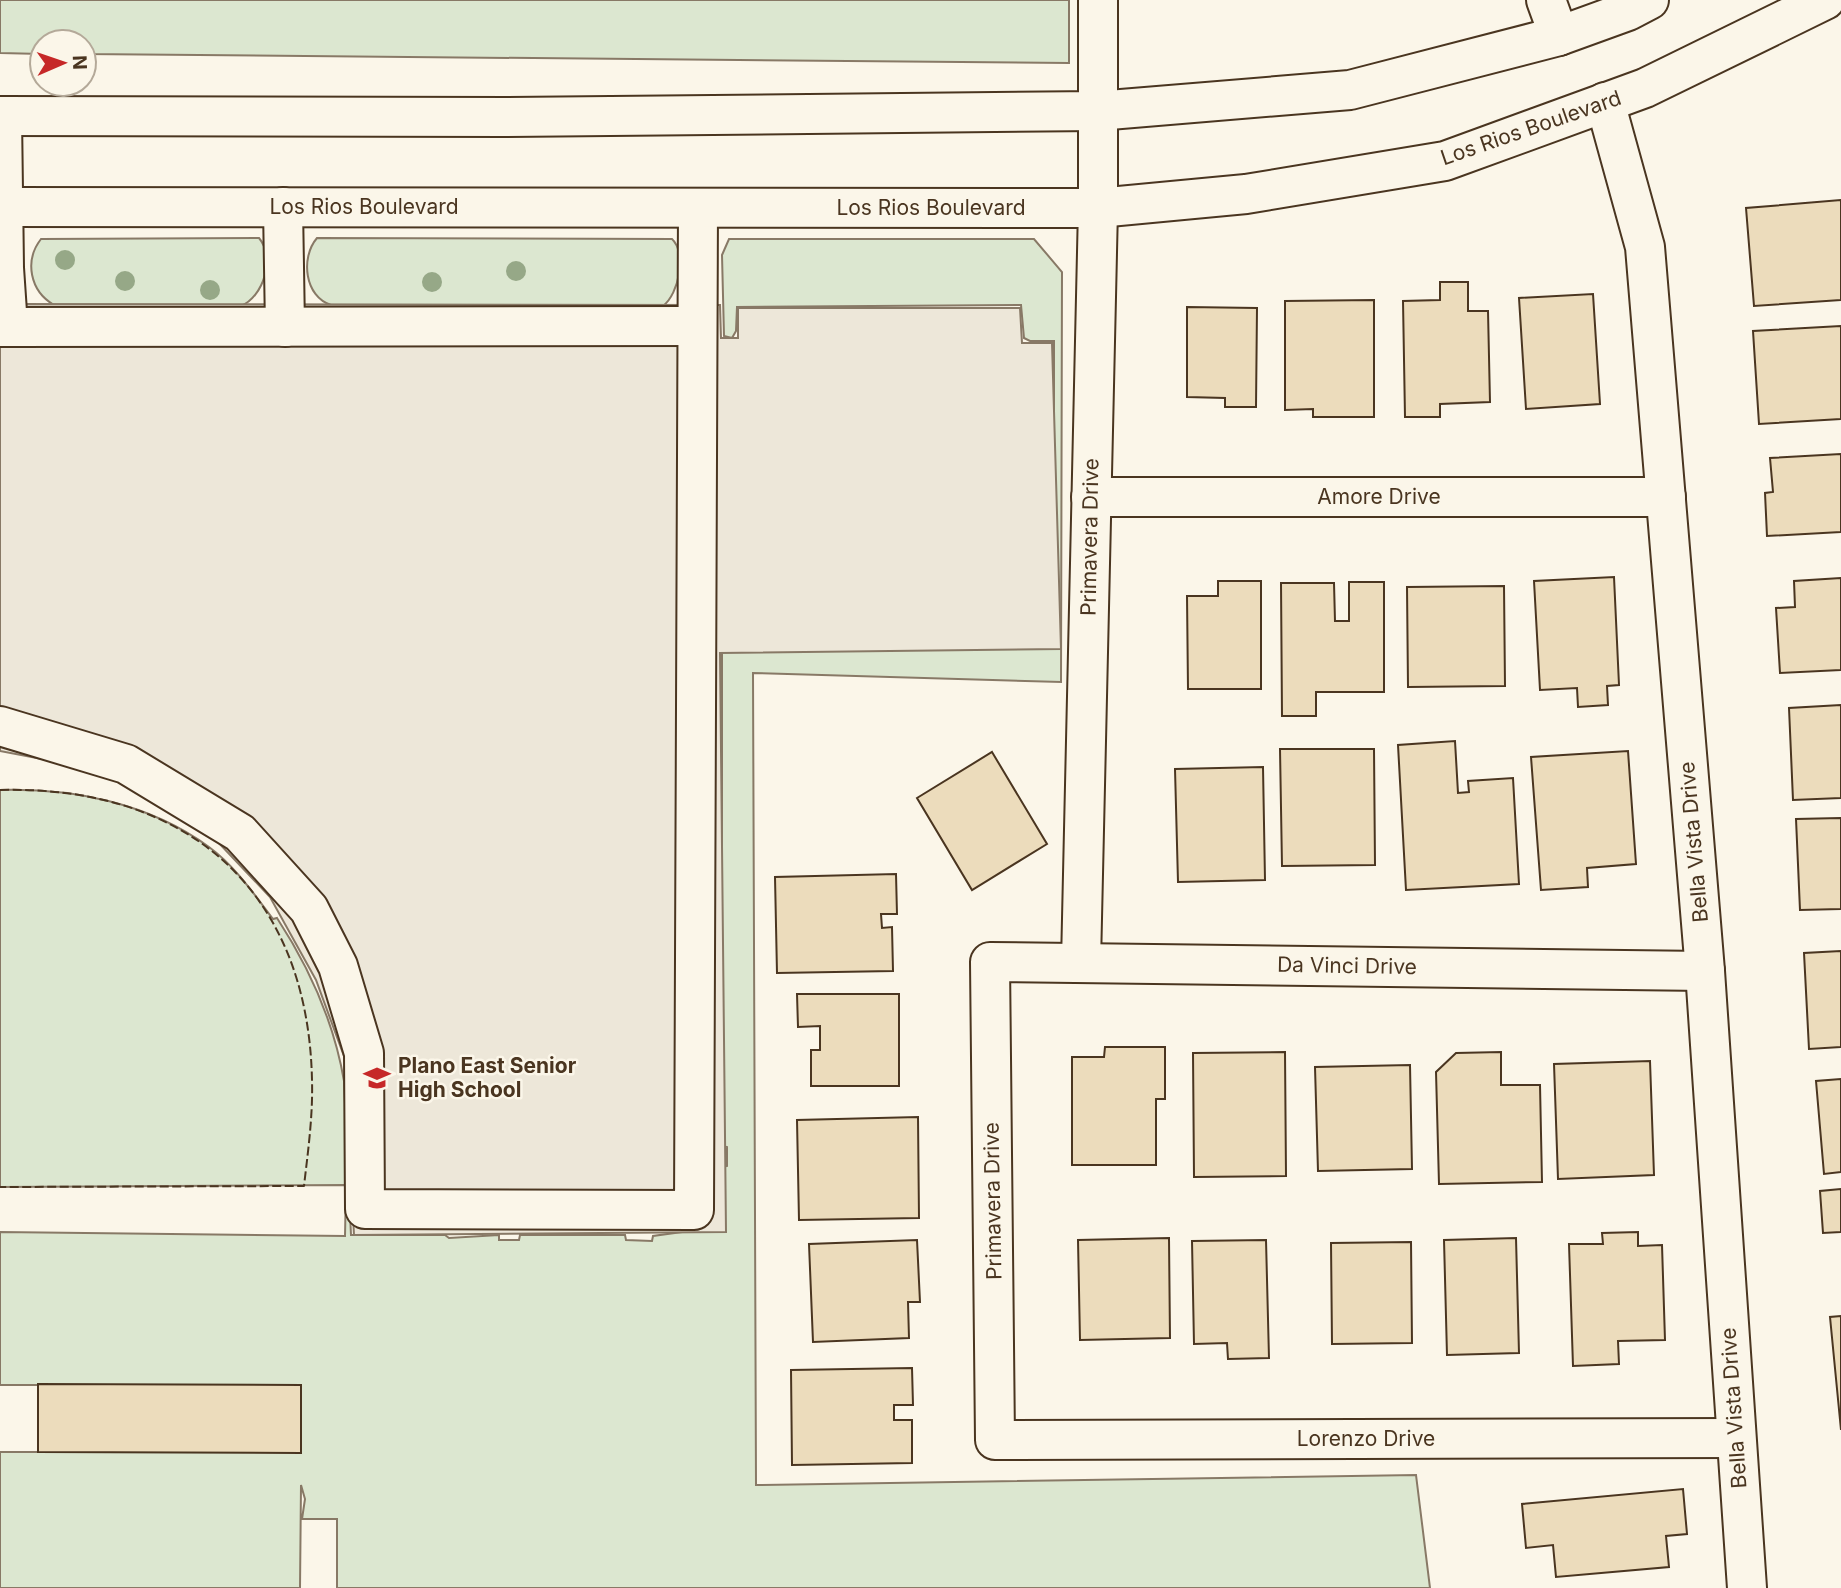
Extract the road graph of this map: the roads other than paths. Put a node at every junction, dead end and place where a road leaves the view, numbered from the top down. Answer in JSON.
{"nodes":[{"id":1,"x":1098,"y":0,"type":"edge"},
{"id":2,"x":1546,"y":0,"type":"edge"},
{"id":3,"x":1649,"y":0,"type":"edge"},
{"id":4,"x":1825,"y":0,"type":"edge"},
{"id":5,"x":1559,"y":36,"type":"junction"},
{"id":6,"x":1605,"y":102,"type":"junction"},
{"id":7,"x":1097,"y":111,"type":"junction"},
{"id":8,"x":1,"y":116,"type":"edge"},
{"id":9,"x":2,"y":207,"type":"edge"},
{"id":10,"x":283,"y":207,"type":"junction"},
{"id":11,"x":698,"y":208,"type":"junction"},
{"id":12,"x":1098,"y":208,"type":"junction"},
{"id":13,"x":697,"y":326,"type":"junction"},
{"id":14,"x":4,"y":327,"type":"edge"},
{"id":15,"x":285,"y":327,"type":"junction"},
{"id":16,"x":1666,"y":497,"type":"junction"},
{"id":17,"x":1091,"y":498,"type":"junction"},
{"id":18,"x":0,"y":726,"type":"edge"},
{"id":19,"x":990,"y":962,"type":"joint"},
{"id":20,"x":1081,"y":962,"type":"junction"},
{"id":21,"x":1705,"y":971,"type":"junction"},
{"id":22,"x":1736,"y":1438,"type":"junction"},
{"id":23,"x":995,"y":1440,"type":"joint"},
{"id":24,"x":1746,"y":1588,"type":"edge"}],
"edges":[{"from":1,"to":7,"type":"street","name":"Primavera Drive"},
{"from":2,"to":5,"type":"street"},
{"from":3,"to":5,"type":"street"},
{"from":4,"to":6,"type":"street","name":"Los Rios Boulevard"},
{"from":5,"to":7,"type":"street"},
{"from":6,"to":12,"type":"street","name":"Los Rios Boulevard"},
{"from":6,"to":16,"type":"street","name":"Bella Vista Drive"},
{"from":7,"to":8,"type":"street"},
{"from":7,"to":12,"type":"street","name":"Primavera Drive"},
{"from":8,"to":9,"type":"street"},
{"from":9,"to":10,"type":"street","name":"Los Rios Boulevard"},
{"from":9,"to":14,"type":"street"},
{"from":10,"to":11,"type":"street","name":"Los Rios Boulevard"},
{"from":10,"to":15,"type":"street"},
{"from":11,"to":12,"type":"street","name":"Los Rios Boulevard"},
{"from":11,"to":13,"type":"street"},
{"from":12,"to":17,"type":"street","name":"Primavera Drive"},
{"from":13,"to":15,"type":"street"},
{"from":13,"to":18,"type":"street"},
{"from":14,"to":15,"type":"street"},
{"from":16,"to":17,"type":"street","name":"Amore Drive"},
{"from":16,"to":21,"type":"street","name":"Bella Vista Drive"},
{"from":17,"to":20,"type":"street","name":"Primavera Drive"},
{"from":19,"to":20,"type":"street","name":"Da Vinci Drive"},
{"from":19,"to":23,"type":"street","name":"Primavera Drive"},
{"from":20,"to":21,"type":"street","name":"Da Vinci Drive"},
{"from":21,"to":22,"type":"street","name":"Bella Vista Drive"},
{"from":22,"to":23,"type":"street","name":"Lorenzo Drive"},
{"from":22,"to":24,"type":"street","name":"Bella Vista Drive"}]}
